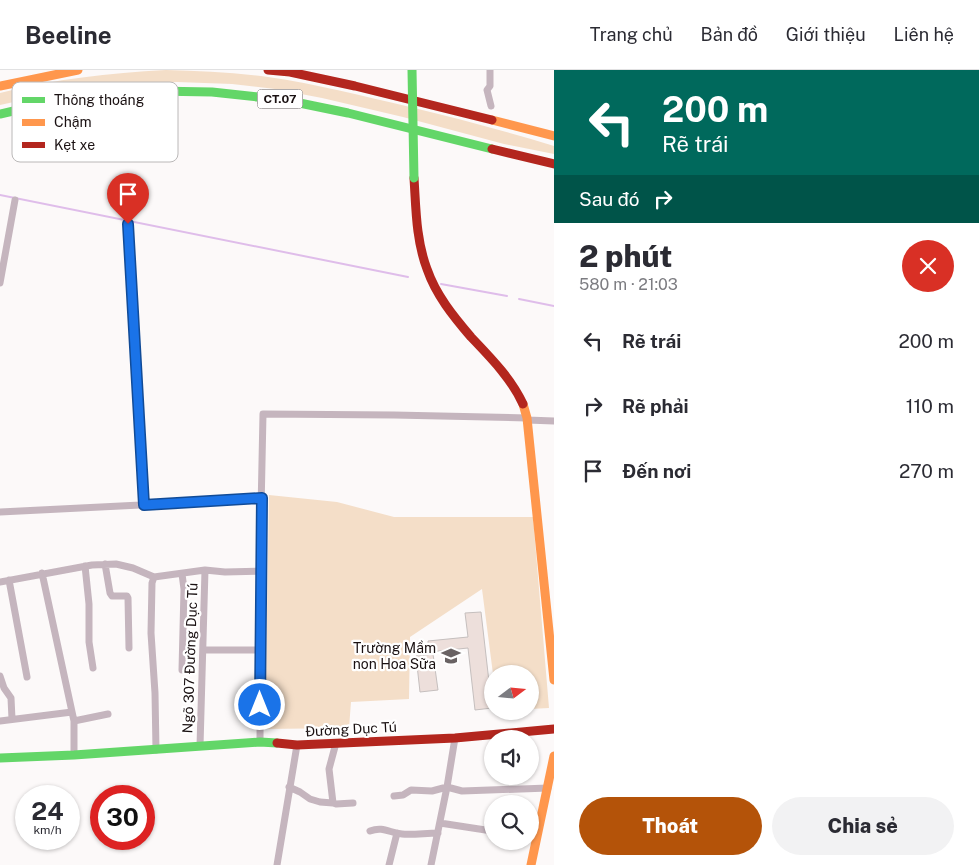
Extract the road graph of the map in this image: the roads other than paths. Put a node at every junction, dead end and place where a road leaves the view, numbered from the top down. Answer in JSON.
{"nodes":[{"id":1,"x":78,"y":70,"type":"edge"},
{"id":2,"x":268,"y":70,"type":"edge"},
{"id":3,"x":412,"y":70,"type":"edge"},
{"id":4,"x":490,"y":70,"type":"edge"},
{"id":5,"x":20,"y":82,"type":"edge"},
{"id":6,"x":178,"y":91,"type":"edge"},
{"id":7,"x":491,"y":106,"type":"dead end"},
{"id":8,"x":554,"y":136,"type":"edge"},
{"id":9,"x":554,"y":164,"type":"edge"},
{"id":10,"x":15,"y":200,"type":"dead end"},
{"id":11,"x":128,"y":224,"type":"dead end"},
{"id":12,"x":0,"y":283,"type":"edge"},
{"id":13,"x":527,"y":419,"type":"junction"},
{"id":14,"x":554,"y":421,"type":"edge"},
{"id":15,"x":262,"y":498,"type":"junction"},
{"id":16,"x":144,"y":505,"type":"junction"},
{"id":17,"x":0,"y":512,"type":"edge"},
{"id":18,"x":106,"y":564,"type":"junction"},
{"id":19,"x":85,"y":566,"type":"junction"},
{"id":20,"x":205,"y":570,"type":"junction"},
{"id":21,"x":261,"y":571,"type":"junction"},
{"id":22,"x":42,"y":574,"type":"junction"},
{"id":23,"x":182,"y":574,"type":"junction"},
{"id":24,"x":154,"y":577,"type":"junction"},
{"id":25,"x":9,"y":580,"type":"junction"},
{"id":26,"x":0,"y":582,"type":"edge"},
{"id":27,"x":129,"y":648,"type":"dead end"},
{"id":28,"x":203,"y":650,"type":"junction"},
{"id":29,"x":261,"y":650,"type":"junction"},
{"id":30,"x":93,"y":668,"type":"dead end"},
{"id":31,"x":182,"y":670,"type":"dead end"},
{"id":32,"x":0,"y":676,"type":"edge"},
{"id":33,"x":27,"y":677,"type":"dead end"},
{"id":34,"x":554,"y":680,"type":"edge"},
{"id":35,"x":72,"y":712,"type":"junction"},
{"id":36,"x":108,"y":714,"type":"dead end"},
{"id":37,"x":12,"y":719,"type":"junction"},
{"id":38,"x":0,"y":721,"type":"edge"},
{"id":39,"x":74,"y":721,"type":"junction"},
{"id":40,"x":554,"y":729,"type":"edge"},
{"id":41,"x":455,"y":738,"type":"junction"},
{"id":42,"x":260,"y":742,"type":"junction"},
{"id":43,"x":336,"y":743,"type":"junction"},
{"id":44,"x":296,"y":745,"type":"junction"},
{"id":45,"x":200,"y":746,"type":"junction"},
{"id":46,"x":156,"y":750,"type":"junction"},
{"id":47,"x":74,"y":755,"type":"junction"},
{"id":48,"x":554,"y":756,"type":"edge"},
{"id":49,"x":0,"y":758,"type":"edge"},
{"id":50,"x":289,"y":787,"type":"junction"},
{"id":51,"x":447,"y":788,"type":"junction"},
{"id":52,"x":548,"y":788,"type":"junction"},
{"id":53,"x":394,"y":796,"type":"dead end"},
{"id":54,"x":333,"y":803,"type":"junction"},
{"id":55,"x":353,"y":804,"type":"dead end"},
{"id":56,"x":539,"y":818,"type":"edge"},
{"id":57,"x":440,"y":823,"type":"junction"},
{"id":58,"x":484,"y":830,"type":"edge"},
{"id":59,"x":370,"y":831,"type":"dead end"},
{"id":60,"x":397,"y":833,"type":"junction"},
{"id":61,"x":438,"y":833,"type":"junction"},
{"id":62,"x":532,"y":850,"type":"edge"},
{"id":63,"x":276,"y":865,"type":"edge"},
{"id":64,"x":389,"y":865,"type":"edge"},
{"id":65,"x":431,"y":865,"type":"edge"},
{"id":66,"x":531,"y":865,"type":"edge"}],
"edges":[{"from":1,"to":5,"type":"main road"},
{"from":2,"to":8,"type":"main road","number":"CT.07"},
{"from":3,"to":13,"type":"main road","bridge":true},
{"from":4,"to":7,"type":"street"},
{"from":6,"to":9,"type":"main road","number":"CT.07"},
{"from":10,"to":12,"type":"street"},
{"from":11,"to":16,"type":"street"},
{"from":13,"to":14,"type":"street"},
{"from":13,"to":15,"type":"street"},
{"from":13,"to":34,"type":"main road"},
{"from":15,"to":16,"type":"street"},
{"from":15,"to":21,"type":"street"},
{"from":16,"to":17,"type":"street"},
{"from":18,"to":19,"type":"street"},
{"from":18,"to":24,"type":"street"},
{"from":18,"to":27,"type":"street"},
{"from":19,"to":22,"type":"street"},
{"from":19,"to":30,"type":"street"},
{"from":20,"to":21,"type":"street"},
{"from":20,"to":23,"type":"street"},
{"from":20,"to":28,"type":"street","name":"Ngõ 307 Đường Dục Tú"},
{"from":21,"to":29,"type":"street"},
{"from":22,"to":25,"type":"street"},
{"from":22,"to":35,"type":"street"},
{"from":23,"to":24,"type":"street"},
{"from":23,"to":31,"type":"street"},
{"from":24,"to":46,"type":"street"},
{"from":25,"to":26,"type":"street"},
{"from":25,"to":33,"type":"street"},
{"from":28,"to":29,"type":"street"},
{"from":28,"to":45,"type":"street","name":"Ngõ 307 Đường Dục Tú"},
{"from":29,"to":42,"type":"street"},
{"from":32,"to":37,"type":"street"},
{"from":35,"to":37,"type":"street"},
{"from":35,"to":39,"type":"street"},
{"from":36,"to":39,"type":"street"},
{"from":37,"to":38,"type":"street"},
{"from":39,"to":47,"type":"street"},
{"from":40,"to":41,"type":"main road","name":"Đường Dục Tú"},
{"from":41,"to":43,"type":"main road","name":"Đường Dục Tú"},
{"from":41,"to":51,"type":"street"},
{"from":42,"to":44,"type":"main road","name":"Đường Dục Tú"},
{"from":42,"to":45,"type":"main road","name":"Đường Dục Tú"},
{"from":43,"to":44,"type":"main road","name":"Đường Dục Tú"},
{"from":43,"to":54,"type":"street"},
{"from":44,"to":50,"type":"street"},
{"from":45,"to":46,"type":"main road","name":"Đường Dục Tú"},
{"from":46,"to":47,"type":"main road","name":"Đường Dục Tú"},
{"from":47,"to":49,"type":"main road","name":"Đường Dục Tú"},
{"from":48,"to":52,"type":"main road"},
{"from":50,"to":54,"type":"street"},
{"from":50,"to":63,"type":"street"},
{"from":51,"to":52,"type":"street"},
{"from":51,"to":53,"type":"street"},
{"from":51,"to":57,"type":"street"},
{"from":52,"to":56,"type":"main road"},
{"from":54,"to":55,"type":"street"},
{"from":57,"to":58,"type":"street"},
{"from":57,"to":61,"type":"street"},
{"from":59,"to":60,"type":"street"},
{"from":60,"to":61,"type":"street"},
{"from":60,"to":64,"type":"street"},
{"from":61,"to":65,"type":"street"},
{"from":62,"to":66,"type":"main road"}]}
